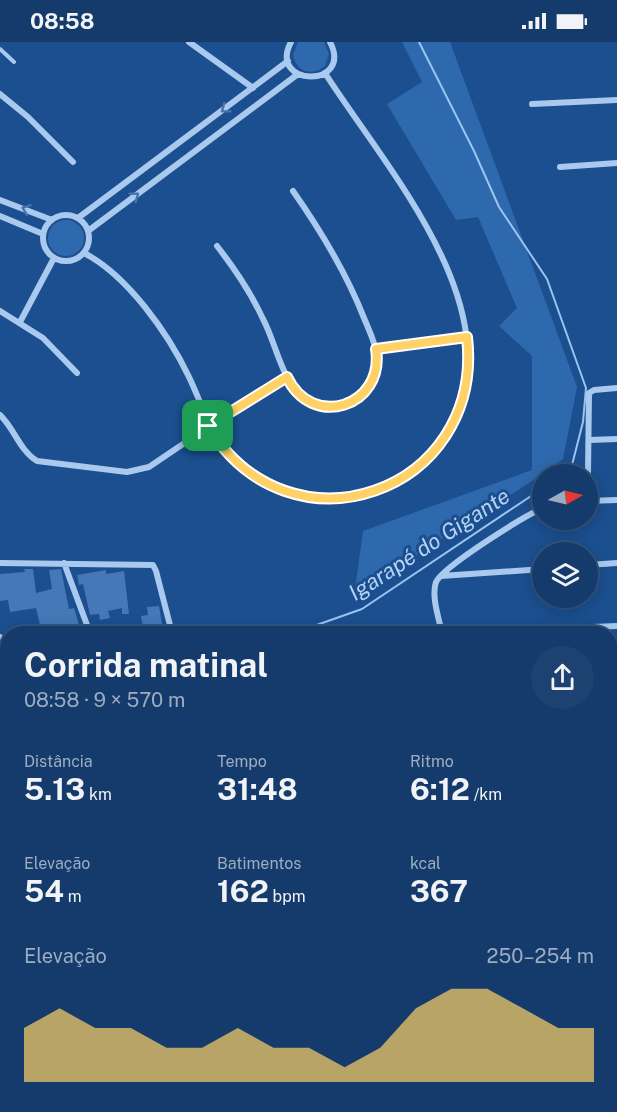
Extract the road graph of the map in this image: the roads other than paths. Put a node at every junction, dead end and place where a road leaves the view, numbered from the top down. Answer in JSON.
{"nodes":[{"id":1,"x":189,"y":42,"type":"edge"},
{"id":2,"x":291,"y":42,"type":"edge"},
{"id":3,"x":331,"y":42,"type":"edge"},
{"id":4,"x":0,"y":49,"type":"edge"},
{"id":5,"x":288,"y":61,"type":"junction"},
{"id":6,"x":14,"y":62,"type":"dead end"},
{"id":7,"x":325,"y":73,"type":"junction"},
{"id":8,"x":298,"y":74,"type":"junction"},
{"id":9,"x":253,"y":88,"type":"junction"},
{"id":10,"x":0,"y":93,"type":"edge"},
{"id":11,"x":617,"y":100,"type":"edge"},
{"id":12,"x":532,"y":104,"type":"dead end"},
{"id":13,"x":74,"y":162,"type":"dead end"},
{"id":14,"x":617,"y":163,"type":"edge"},
{"id":15,"x":560,"y":167,"type":"dead end"},
{"id":16,"x":293,"y":191,"type":"dead end"},
{"id":17,"x":0,"y":200,"type":"edge"},
{"id":18,"x":0,"y":216,"type":"edge"},
{"id":19,"x":78,"y":218,"type":"junction"},
{"id":20,"x":52,"y":220,"type":"junction"},
{"id":21,"x":88,"y":231,"type":"junction"},
{"id":22,"x":43,"y":234,"type":"junction"},
{"id":23,"x":217,"y":246,"type":"dead end"},
{"id":24,"x":84,"y":253,"type":"junction"},
{"id":25,"x":54,"y":258,"type":"junction"},
{"id":26,"x":0,"y":311,"type":"edge"},
{"id":27,"x":20,"y":322,"type":"junction"},
{"id":28,"x":467,"y":337,"type":"junction"},
{"id":29,"x":376,"y":349,"type":"junction"},
{"id":30,"x":77,"y":373,"type":"dead end"},
{"id":31,"x":287,"y":377,"type":"junction"},
{"id":32,"x":617,"y":388,"type":"edge"},
{"id":33,"x":0,"y":415,"type":"edge"},
{"id":34,"x":208,"y":426,"type":"junction"},
{"id":35,"x":617,"y":439,"type":"edge"},
{"id":36,"x":590,"y":440,"type":"junction"},
{"id":37,"x":589,"y":464,"type":"edge"},
{"id":38,"x":617,"y":500,"type":"edge"},
{"id":39,"x":598,"y":501,"type":"edge"},
{"id":40,"x":532,"y":515,"type":"edge"},
{"id":41,"x":0,"y":563,"type":"edge"},
{"id":42,"x":64,"y":563,"type":"junction"},
{"id":43,"x":617,"y":563,"type":"edge"},
{"id":44,"x":598,"y":564,"type":"edge"},
{"id":45,"x":532,"y":570,"type":"edge"},
{"id":46,"x":441,"y":576,"type":"junction"},
{"id":47,"x":87,"y":626,"type":"edge"},
{"id":48,"x":170,"y":626,"type":"edge"},
{"id":49,"x":441,"y":626,"type":"edge"}],
"edges":[{"from":1,"to":9,"type":"street"},
{"from":2,"to":5,"type":"street"},
{"from":3,"to":7,"type":"street"},
{"from":4,"to":6,"type":"lane"},
{"from":5,"to":8,"type":"street"},
{"from":5,"to":9,"type":"street"},
{"from":7,"to":8,"type":"street"},
{"from":7,"to":28,"type":"street"},
{"from":21,"to":8,"type":"street","one_way":true},
{"from":9,"to":19,"type":"street","one_way":true},
{"from":10,"to":13,"type":"street"},
{"from":11,"to":12,"type":"street"},
{"from":14,"to":15,"type":"street"},
{"from":16,"to":29,"type":"street"},
{"from":20,"to":17,"type":"street","one_way":true},
{"from":18,"to":22,"type":"street"},
{"from":19,"to":20,"type":"street"},
{"from":19,"to":21,"type":"street"},
{"from":20,"to":22,"type":"street"},
{"from":21,"to":24,"type":"street"},
{"from":22,"to":25,"type":"street"},
{"from":23,"to":31,"type":"street"},
{"from":24,"to":25,"type":"street"},
{"from":24,"to":34,"type":"street"},
{"from":25,"to":27,"type":"street"},
{"from":26,"to":27,"type":"street"},
{"from":27,"to":30,"type":"street"},
{"from":28,"to":29,"type":"street"},
{"from":28,"to":34,"type":"street"},
{"from":29,"to":31,"type":"street"},
{"from":31,"to":34,"type":"street"},
{"from":32,"to":36,"type":"street"},
{"from":33,"to":34,"type":"street"},
{"from":35,"to":36,"type":"street"},
{"from":36,"to":37,"type":"street"},
{"from":38,"to":39,"type":"street"},
{"from":40,"to":46,"type":"street"},
{"from":41,"to":42,"type":"street"},
{"from":42,"to":47,"type":"street"},
{"from":42,"to":48,"type":"street"},
{"from":43,"to":44,"type":"street"},
{"from":45,"to":46,"type":"street"},
{"from":46,"to":49,"type":"street"}]}
